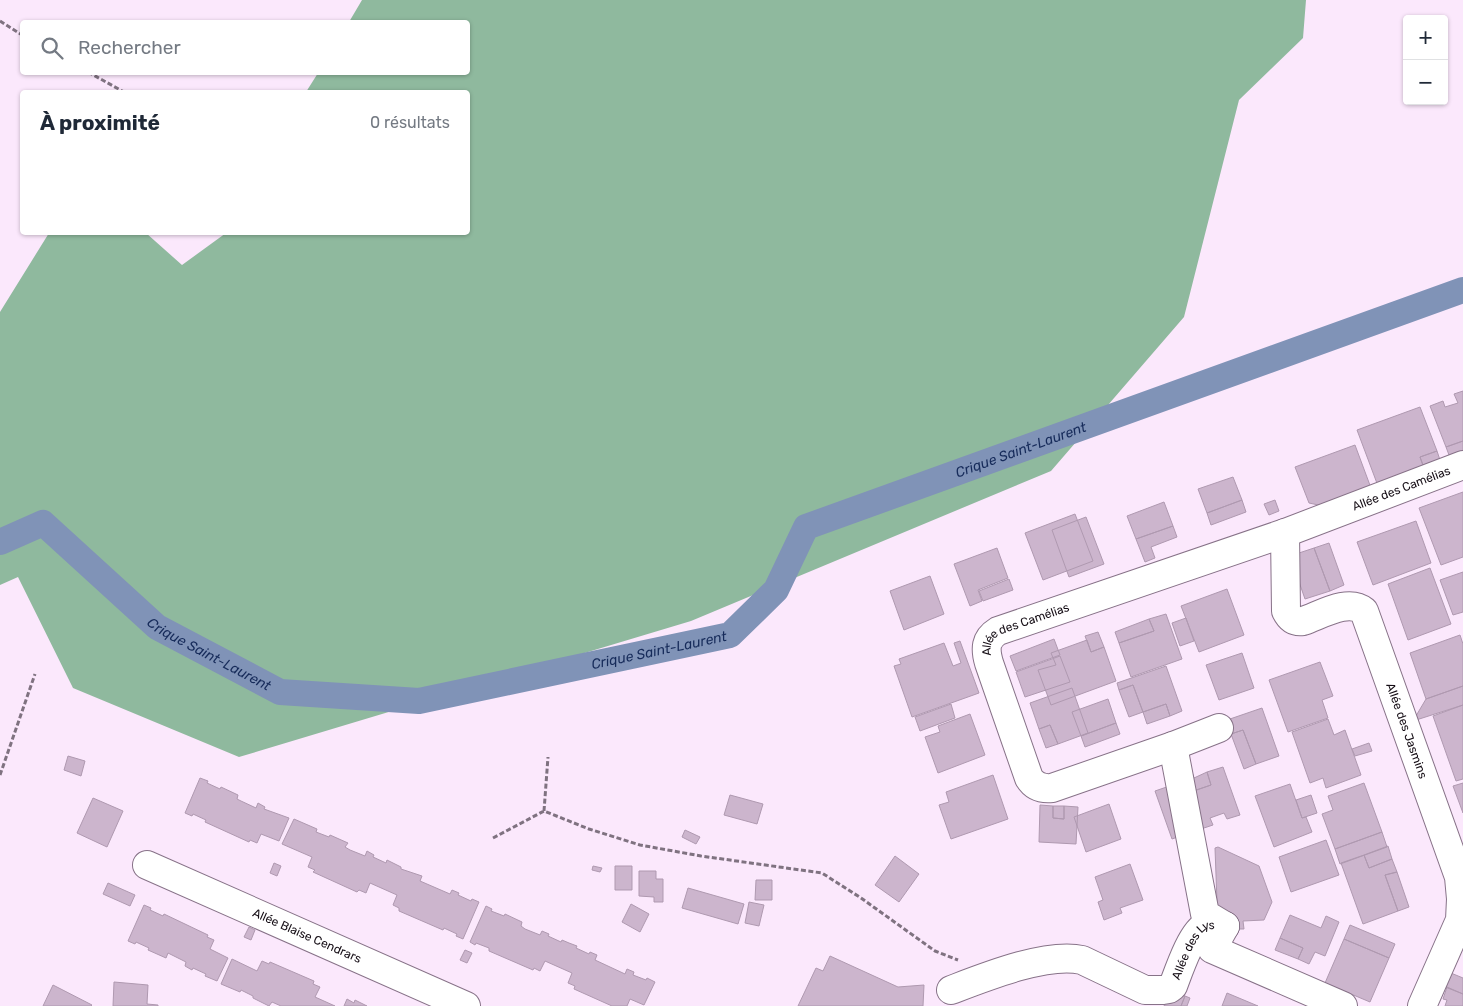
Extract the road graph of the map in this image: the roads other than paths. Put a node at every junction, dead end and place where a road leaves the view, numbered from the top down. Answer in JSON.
{"nodes":[{"id":1,"x":1463,"y":465,"type":"edge"},
{"id":2,"x":1285,"y":533,"type":"junction"},
{"id":3,"x":1219,"y":728,"type":"dead end"},
{"id":4,"x":1173,"y":746,"type":"junction"},
{"id":5,"x":147,"y":865,"type":"dead end"},
{"id":6,"x":1225,"y":926,"type":"junction"},
{"id":7,"x":951,"y":990,"type":"dead end"},
{"id":8,"x":466,"y":1006,"type":"edge"},
{"id":9,"x":1343,"y":1006,"type":"edge"},
{"id":10,"x":1422,"y":1006,"type":"edge"}],
"edges":[{"from":1,"to":2,"type":"street","name":"Allée des Camélias"},
{"from":2,"to":4,"type":"street","name":"Allée des Camélias"},
{"from":2,"to":10,"type":"street","name":"Allée des Jasmins"},
{"from":3,"to":4,"type":"street"},
{"from":4,"to":6,"type":"street"},
{"from":5,"to":8,"type":"street","name":"Allée Blaise Cendrars"},
{"from":6,"to":7,"type":"street","name":"Allée des Lys"},
{"from":6,"to":9,"type":"street","name":"Allée des Lys"}]}
